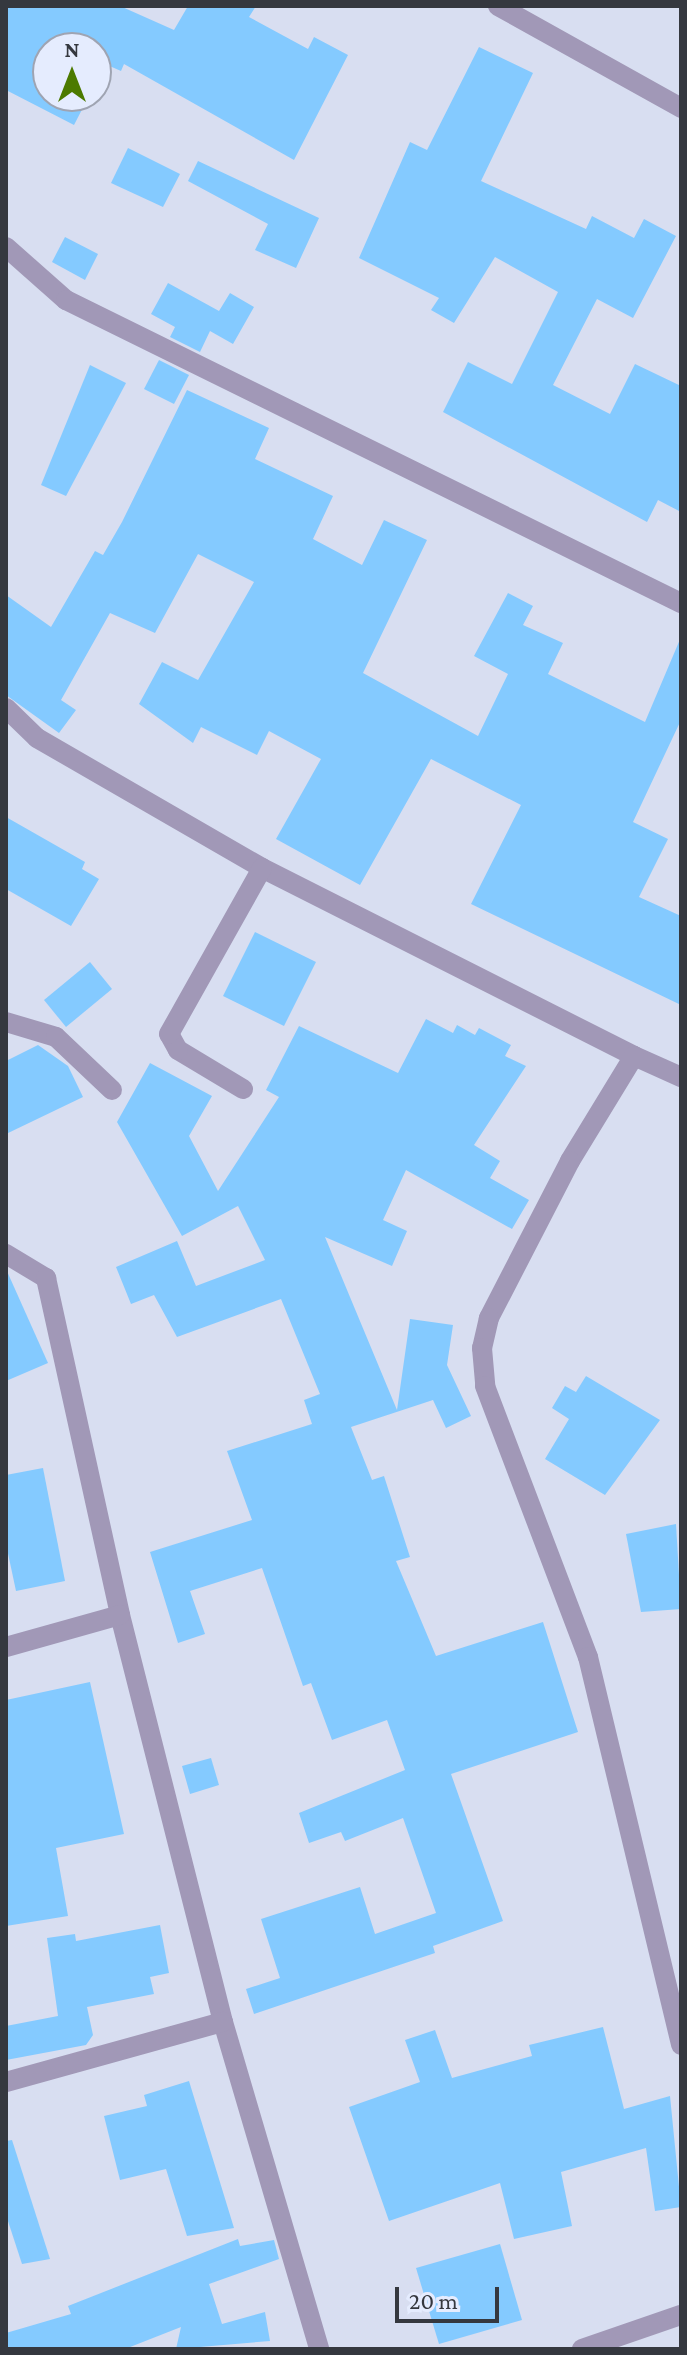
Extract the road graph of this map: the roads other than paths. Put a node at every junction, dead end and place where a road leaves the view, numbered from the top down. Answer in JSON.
{"nodes":[{"id":1,"x":498,"y":6,"type":"edge"},
{"id":2,"x":681,"y":108,"type":"edge"},
{"id":3,"x":6,"y":247,"type":"edge"},
{"id":4,"x":681,"y":603,"type":"edge"},
{"id":5,"x":6,"y":708,"type":"edge"},
{"id":6,"x":262,"y":868,"type":"junction"},
{"id":7,"x":6,"y":1022,"type":"edge"},
{"id":8,"x":634,"y":1056,"type":"junction"},
{"id":9,"x":681,"y":1077,"type":"edge"},
{"id":10,"x":243,"y":1089,"type":"dead end"},
{"id":11,"x":112,"y":1090,"type":"dead end"},
{"id":12,"x":6,"y":1254,"type":"edge"},
{"id":13,"x":120,"y":1615,"type":"junction"},
{"id":14,"x":6,"y":1647,"type":"edge"},
{"id":15,"x":223,"y":2022,"type":"junction"},
{"id":16,"x":681,"y":2045,"type":"edge"},
{"id":17,"x":6,"y":2082,"type":"edge"},
{"id":18,"x":681,"y":2315,"type":"edge"},
{"id":19,"x":319,"y":2349,"type":"edge"},
{"id":20,"x":582,"y":2349,"type":"edge"}],
"edges":[{"from":1,"to":2,"type":"street"},
{"from":3,"to":4,"type":"street"},
{"from":5,"to":6,"type":"street"},
{"from":6,"to":8,"type":"street"},
{"from":6,"to":10,"type":"street"},
{"from":7,"to":11,"type":"street"},
{"from":8,"to":9,"type":"street"},
{"from":8,"to":16,"type":"street"},
{"from":12,"to":13,"type":"street"},
{"from":13,"to":14,"type":"street"},
{"from":13,"to":15,"type":"street"},
{"from":15,"to":17,"type":"street"},
{"from":15,"to":19,"type":"street"},
{"from":18,"to":20,"type":"street"}]}
